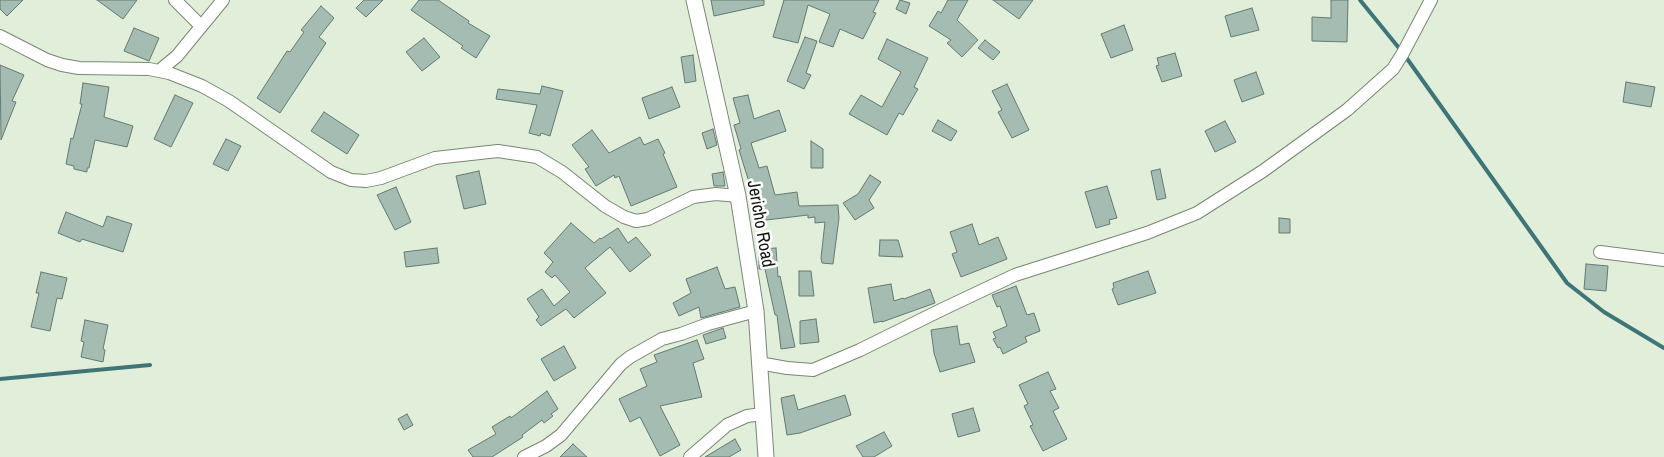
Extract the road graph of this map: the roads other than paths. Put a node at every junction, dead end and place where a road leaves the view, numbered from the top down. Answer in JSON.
{"nodes":[{"id":1,"x":175,"y":0,"type":"edge"},
{"id":2,"x":223,"y":0,"type":"edge"},
{"id":3,"x":694,"y":0,"type":"edge"},
{"id":4,"x":1431,"y":0,"type":"edge"},
{"id":5,"x":200,"y":25,"type":"junction"},
{"id":6,"x":0,"y":36,"type":"edge"},
{"id":7,"x":160,"y":71,"type":"junction"},
{"id":8,"x":738,"y":196,"type":"junction"},
{"id":9,"x":1600,"y":252,"type":"dead end"},
{"id":10,"x":1664,"y":260,"type":"edge"},
{"id":11,"x":756,"y":311,"type":"junction"},
{"id":12,"x":759,"y":362,"type":"junction"},
{"id":13,"x":763,"y":414,"type":"junction"},
{"id":14,"x":524,"y":457,"type":"edge"},
{"id":15,"x":690,"y":457,"type":"edge"},
{"id":16,"x":766,"y":457,"type":"edge"}],
"edges":[{"from":1,"to":5,"type":"street"},
{"from":2,"to":5,"type":"street"},
{"from":3,"to":8,"type":"street","name":"Jericho Road"},
{"from":4,"to":12,"type":"street"},
{"from":5,"to":7,"type":"street"},
{"from":6,"to":7,"type":"street"},
{"from":7,"to":8,"type":"street"},
{"from":8,"to":11,"type":"street","name":"Jericho Road"},
{"from":9,"to":10,"type":"street"},
{"from":11,"to":12,"type":"street","name":"Jericho Road"},
{"from":11,"to":14,"type":"street"},
{"from":12,"to":13,"type":"street","name":"Jericho Road"},
{"from":13,"to":15,"type":"street"},
{"from":13,"to":16,"type":"street","name":"Jericho Road"}]}
